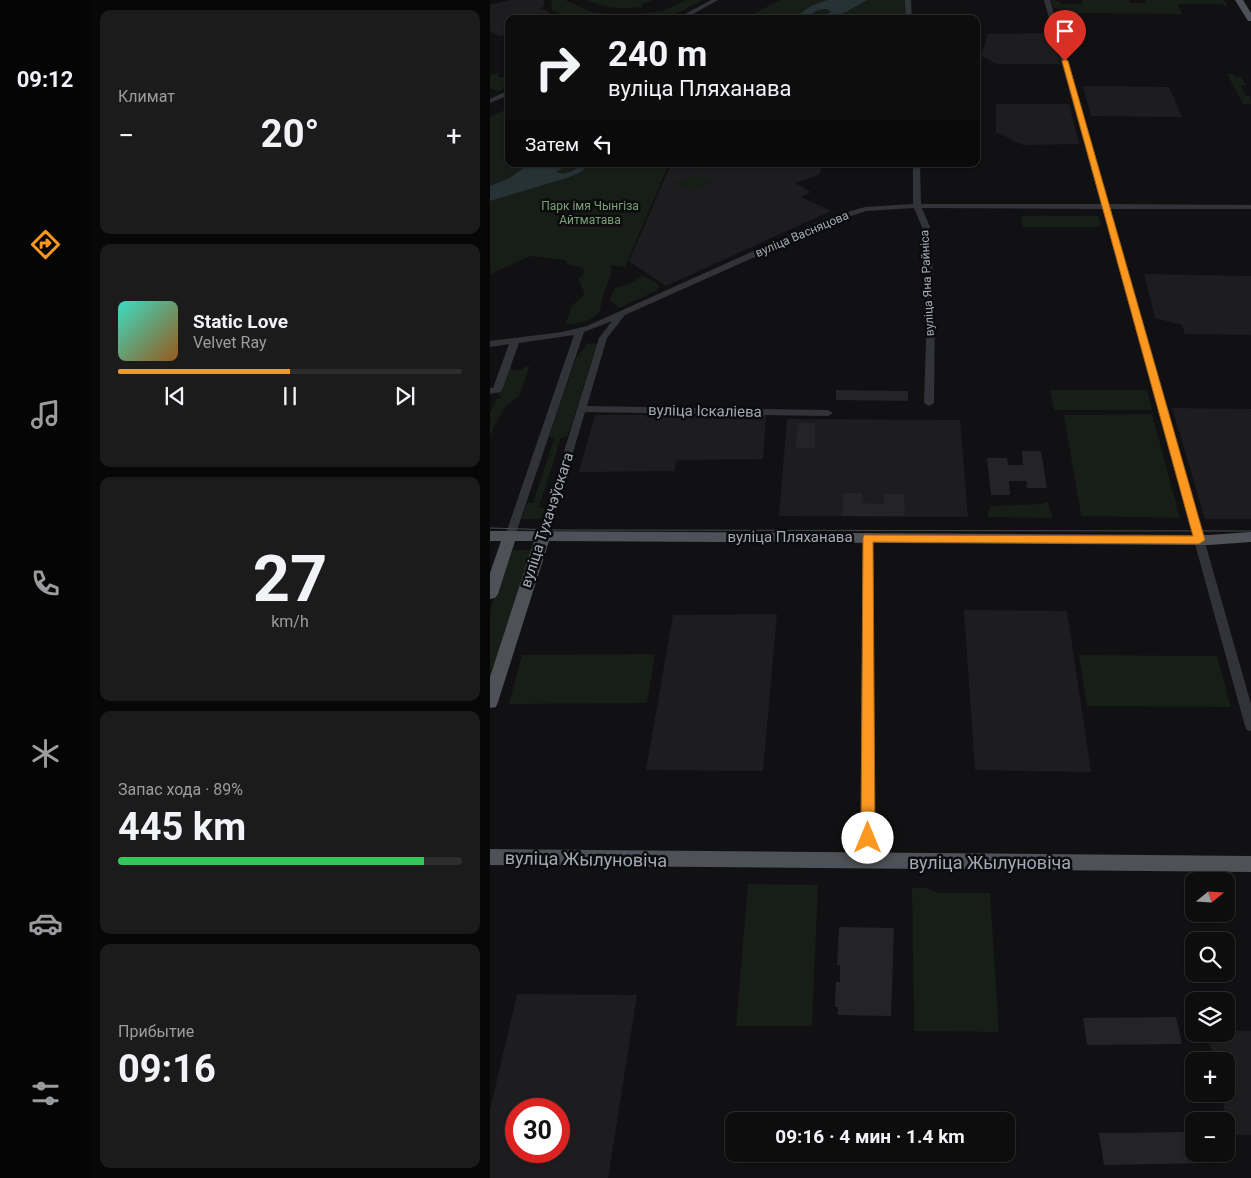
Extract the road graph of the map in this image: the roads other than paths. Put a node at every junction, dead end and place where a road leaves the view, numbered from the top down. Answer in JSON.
{"nodes":[{"id":1,"x":715,"y":0,"type":"edge"},
{"id":2,"x":908,"y":0,"type":"edge"},
{"id":3,"x":1046,"y":0,"type":"edge"},
{"id":4,"x":1239,"y":0,"type":"edge"},
{"id":5,"x":1248,"y":0,"type":"edge"},
{"id":6,"x":1251,"y":4,"type":"edge"},
{"id":7,"x":687,"y":15,"type":"edge"},
{"id":8,"x":909,"y":15,"type":"edge"},
{"id":9,"x":1251,"y":19,"type":"edge"},
{"id":10,"x":505,"y":94,"type":"edge"},
{"id":11,"x":490,"y":101,"type":"edge"},
{"id":12,"x":916,"y":167,"type":"edge"},
{"id":13,"x":917,"y":206,"type":"junction"},
{"id":14,"x":1106,"y":207,"type":"junction"},
{"id":15,"x":1251,"y":208,"type":"edge"},
{"id":16,"x":622,"y":315,"type":"junction"},
{"id":17,"x":585,"y":330,"type":"junction"},
{"id":18,"x":603,"y":338,"type":"junction"},
{"id":19,"x":515,"y":341,"type":"junction"},
{"id":20,"x":490,"y":344,"type":"edge"},
{"id":21,"x":490,"y":391,"type":"edge"},
{"id":22,"x":929,"y":403,"type":"dead end"},
{"id":23,"x":582,"y":410,"type":"junction"},
{"id":24,"x":828,"y":413,"type":"dead end"},
{"id":25,"x":490,"y":536,"type":"edge"},
{"id":26,"x":510,"y":536,"type":"junction"},
{"id":27,"x":543,"y":536,"type":"junction"},
{"id":28,"x":1251,"y":537,"type":"edge"},
{"id":29,"x":868,"y":538,"type":"junction"},
{"id":30,"x":1204,"y":540,"type":"junction"},
{"id":31,"x":1251,"y":544,"type":"edge"},
{"id":32,"x":490,"y":594,"type":"edge"},
{"id":33,"x":490,"y":702,"type":"edge"},
{"id":34,"x":1251,"y":726,"type":"edge"},
{"id":35,"x":490,"y":858,"type":"edge"},
{"id":36,"x":868,"y":861,"type":"junction"},
{"id":37,"x":1251,"y":864,"type":"edge"}],
"edges":[{"from":1,"to":7,"type":"street"},
{"from":2,"to":8,"type":"street"},
{"from":3,"to":14,"type":"street"},
{"from":4,"to":9,"type":"main road"},
{"from":5,"to":6,"type":"main road"},
{"from":10,"to":11,"type":"street"},
{"from":12,"to":13,"type":"street","name":"вуліца Яна Райніса"},
{"from":13,"to":14,"type":"street","name":"вуліца Васняцова"},
{"from":13,"to":16,"type":"street","name":"вуліца Васняцова"},
{"from":13,"to":22,"type":"street","name":"вуліца Яна Райніса"},
{"from":14,"to":15,"type":"street","name":"вуліца Васняцова"},
{"from":14,"to":30,"type":"street"},
{"from":16,"to":17,"type":"street","name":"вуліца Васняцова"},
{"from":16,"to":18,"type":"street","name":"вуліца Тухачэўскага"},
{"from":17,"to":18,"type":"street"},
{"from":17,"to":19,"type":"street","name":"вуліца Васняцова"},
{"from":17,"to":26,"type":"street","name":"вуліца Тухачэўскага"},
{"from":18,"to":23,"type":"street","name":"вуліца Тухачэўскага"},
{"from":19,"to":20,"type":"street","name":"вуліца Васняцова"},
{"from":19,"to":21,"type":"street"},
{"from":23,"to":24,"type":"street","name":"вуліца Іскаліева"},
{"from":23,"to":27,"type":"street","name":"вуліца Тухачэўскага"},
{"from":25,"to":26,"type":"main road","name":"вуліца Пляханава"},
{"from":26,"to":27,"type":"main road","name":"вуліца Пляханава"},
{"from":26,"to":32,"type":"main road","name":"вуліца Тухачэўскага"},
{"from":27,"to":29,"type":"main road","name":"вуліца Пляханава"},
{"from":27,"to":33,"type":"main road","name":"вуліца Тухачэўскага"},
{"from":28,"to":30,"type":"main road","name":"вуліца Пляханава"},
{"from":29,"to":30,"type":"main road","name":"вуліца Пляханава"},
{"from":29,"to":36,"type":"street"},
{"from":30,"to":31,"type":"main road","name":"вуліца Пляханава"},
{"from":30,"to":34,"type":"street"},
{"from":35,"to":36,"type":"main road","name":"вуліца Жылуновіча"},
{"from":36,"to":37,"type":"main road","name":"вуліца Жылуновіча"}]}
